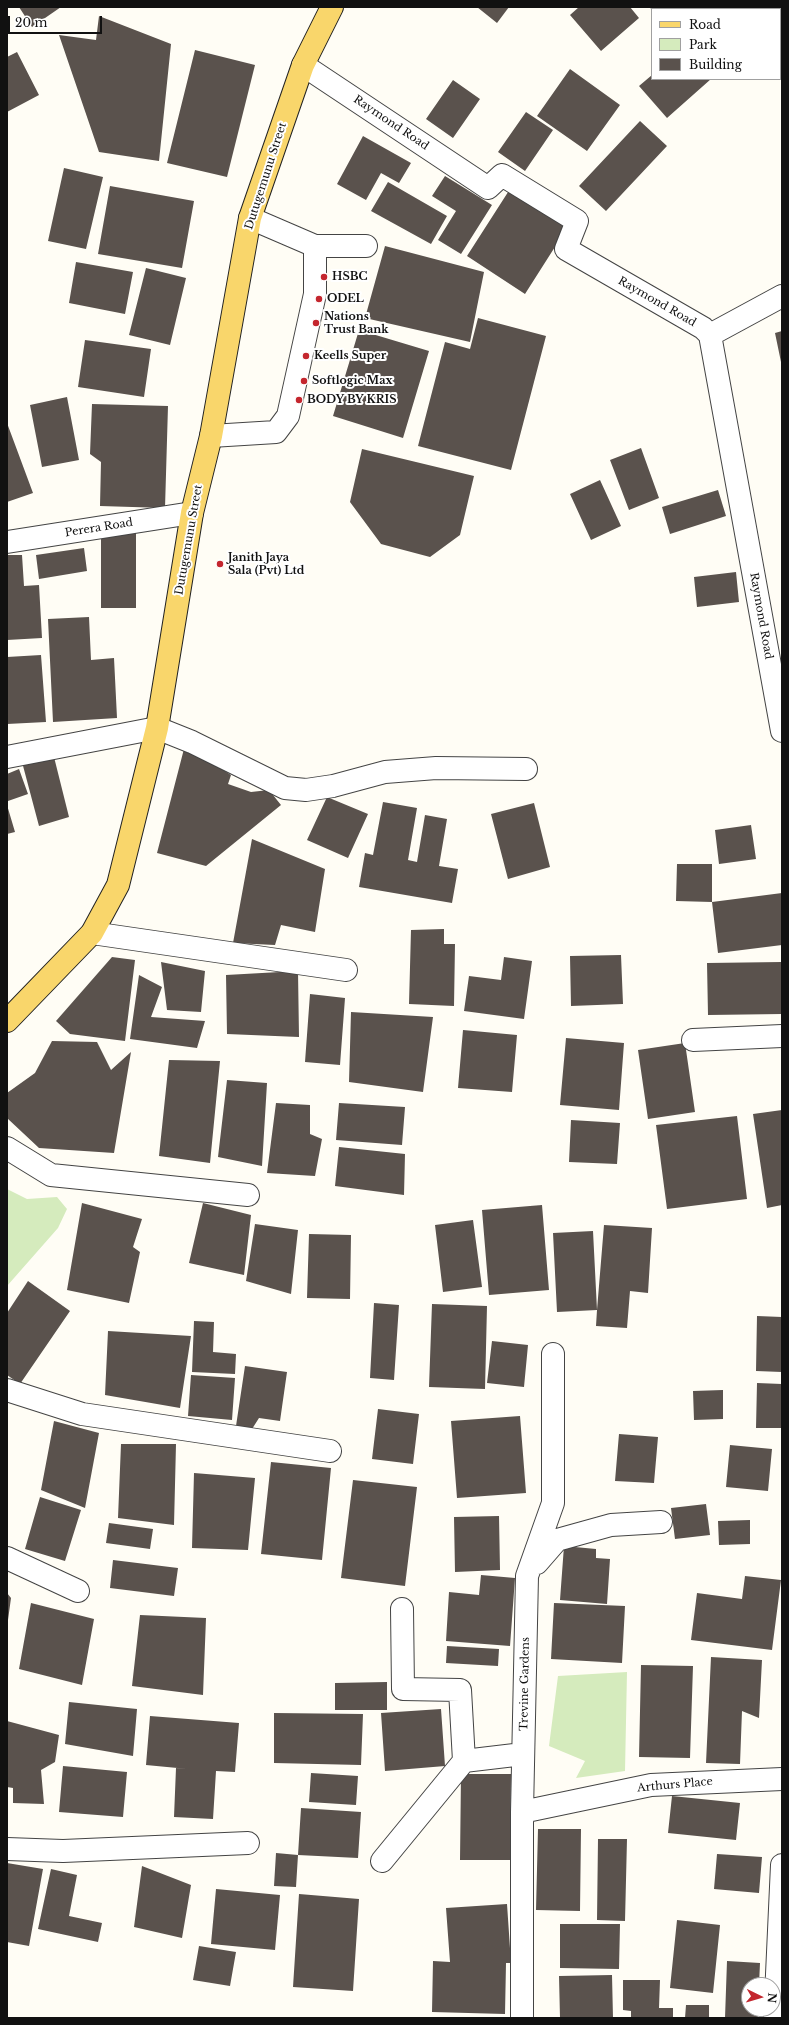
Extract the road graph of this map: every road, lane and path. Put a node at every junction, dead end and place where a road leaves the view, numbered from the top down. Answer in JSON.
{"nodes":[{"id":1,"x":332,"y":7,"type":"edge"},
{"id":2,"x":303,"y":65,"type":"junction"},
{"id":3,"x":250,"y":218,"type":"junction"},
{"id":4,"x":315,"y":246,"type":"junction"},
{"id":5,"x":366,"y":246,"type":"dead end"},
{"id":6,"x":782,"y":296,"type":"edge"},
{"id":7,"x":710,"y":335,"type":"junction"},
{"id":8,"x":211,"y":436,"type":"junction"},
{"id":9,"x":192,"y":513,"type":"junction"},
{"id":10,"x":7,"y":542,"type":"edge"},
{"id":11,"x":158,"y":728,"type":"junction"},
{"id":12,"x":782,"y":731,"type":"edge"},
{"id":13,"x":7,"y":757,"type":"edge"},
{"id":14,"x":526,"y":769,"type":"dead end"},
{"id":15,"x":92,"y":933,"type":"junction"},
{"id":16,"x":346,"y":970,"type":"dead end"},
{"id":17,"x":7,"y":1022,"type":"edge"},
{"id":18,"x":782,"y":1036,"type":"edge"},
{"id":19,"x":694,"y":1040,"type":"dead end"},
{"id":20,"x":7,"y":1148,"type":"edge"},
{"id":21,"x":248,"y":1195,"type":"dead end"},
{"id":22,"x":553,"y":1354,"type":"dead end"},
{"id":23,"x":7,"y":1390,"type":"edge"},
{"id":24,"x":330,"y":1451,"type":"dead end"},
{"id":25,"x":661,"y":1522,"type":"dead end"},
{"id":26,"x":7,"y":1558,"type":"edge"},
{"id":27,"x":529,"y":1573,"type":"junction"},
{"id":28,"x":78,"y":1591,"type":"dead end"},
{"id":29,"x":402,"y":1609,"type":"dead end"},
{"id":30,"x":523,"y":1754,"type":"junction"},
{"id":31,"x":464,"y":1761,"type":"junction"},
{"id":32,"x":782,"y":1779,"type":"edge"},
{"id":33,"x":522,"y":1812,"type":"junction"},
{"id":34,"x":248,"y":1843,"type":"dead end"},
{"id":35,"x":7,"y":1849,"type":"edge"},
{"id":36,"x":382,"y":1861,"type":"dead end"},
{"id":37,"x":782,"y":1865,"type":"edge"},
{"id":38,"x":779,"y":1977,"type":"edge"},
{"id":39,"x":522,"y":2018,"type":"edge"}],
"edges":[{"from":1,"to":2,"type":"main road","name":"Dutugemunu Street"},
{"from":2,"to":3,"type":"main road","name":"Dutugemunu Street"},
{"from":2,"to":7,"type":"street","name":"Raymond Road"},
{"from":3,"to":4,"type":"street"},
{"from":3,"to":8,"type":"main road","name":"Dutugemunu Street"},
{"from":4,"to":5,"type":"street"},
{"from":4,"to":8,"type":"street"},
{"from":6,"to":7,"type":"street"},
{"from":7,"to":12,"type":"street","name":"Raymond Road"},
{"from":8,"to":9,"type":"main road","name":"Dutugemunu Street"},
{"from":9,"to":10,"type":"street","name":"Perera Road"},
{"from":9,"to":11,"type":"main road","name":"Dutugemunu Street"},
{"from":11,"to":13,"type":"street"},
{"from":11,"to":14,"type":"street"},
{"from":11,"to":15,"type":"main road","name":"Dutugemunu Street"},
{"from":15,"to":16,"type":"street"},
{"from":15,"to":17,"type":"main road","name":"Dutugemunu Street"},
{"from":18,"to":19,"type":"street"},
{"from":20,"to":21,"type":"street"},
{"from":22,"to":27,"type":"street","name":"Trevine Gardens"},
{"from":23,"to":24,"type":"street"},
{"from":25,"to":27,"type":"street"},
{"from":26,"to":28,"type":"street"},
{"from":27,"to":30,"type":"street","name":"Trevine Gardens"},
{"from":29,"to":31,"type":"street"},
{"from":30,"to":31,"type":"street"},
{"from":30,"to":33,"type":"street","name":"Trevine Gardens"},
{"from":31,"to":36,"type":"street"},
{"from":32,"to":33,"type":"street","name":"Arthurs Place"},
{"from":33,"to":39,"type":"street","name":"Trevine Gardens"},
{"from":34,"to":35,"type":"street"},
{"from":37,"to":38,"type":"street"}]}
